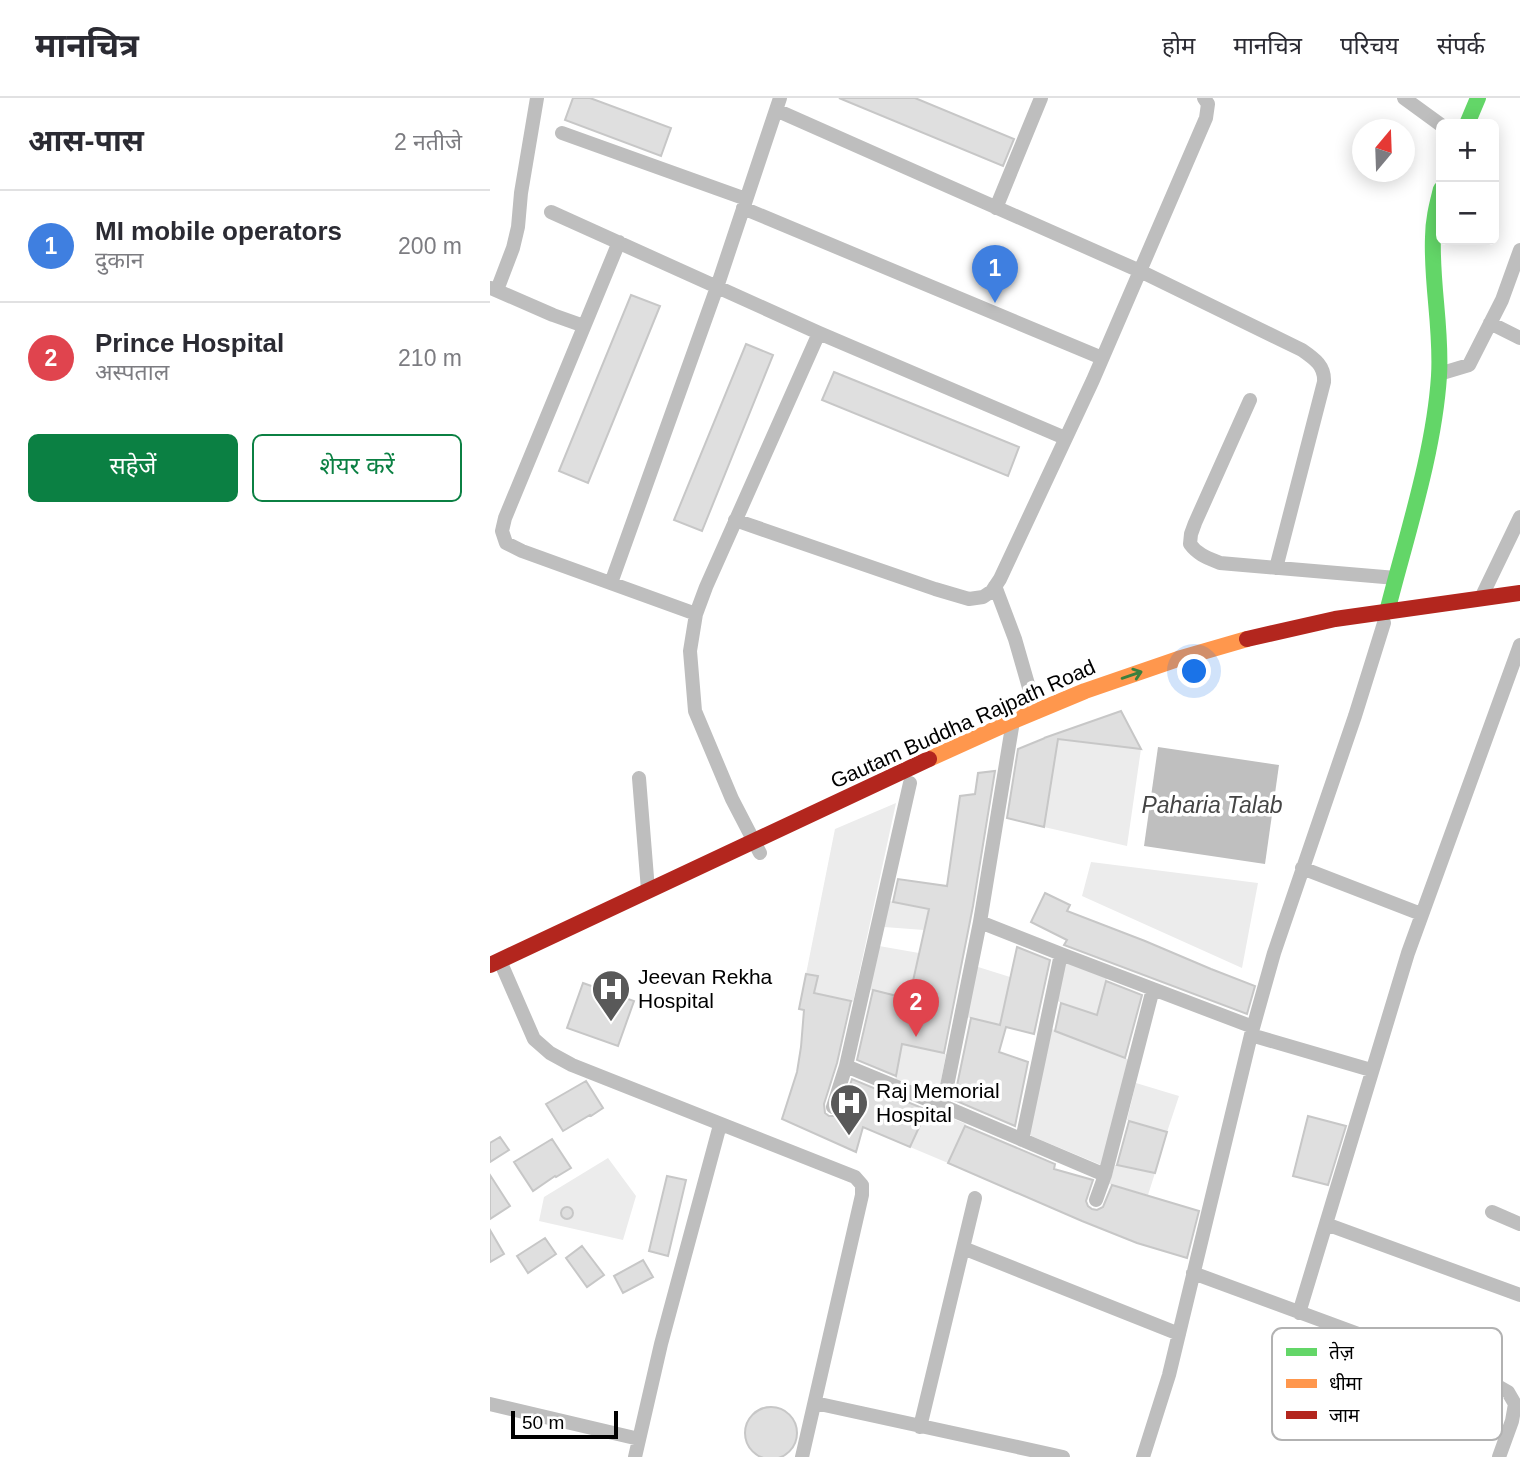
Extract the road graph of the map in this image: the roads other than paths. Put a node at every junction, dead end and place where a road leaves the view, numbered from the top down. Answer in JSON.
{"nodes":[{"id":1,"x":537,"y":98,"type":"edge"},
{"id":2,"x":1041,"y":98,"type":"edge"},
{"id":3,"x":1204,"y":98,"type":"edge"},
{"id":4,"x":1404,"y":98,"type":"edge"},
{"id":5,"x":1478,"y":98,"type":"edge"},
{"id":6,"x":778,"y":104,"type":"edge"},
{"id":7,"x":1469,"y":119,"type":"edge"},
{"id":8,"x":1436,"y":121,"type":"edge"},
{"id":9,"x":562,"y":133,"type":"dead end"},
{"id":10,"x":745,"y":203,"type":"junction"},
{"id":11,"x":996,"y":208,"type":"junction"},
{"id":12,"x":1436,"y":209,"type":"edge"},
{"id":13,"x":551,"y":212,"type":"dead end"},
{"id":14,"x":618,"y":242,"type":"junction"},
{"id":15,"x":1520,"y":250,"type":"edge"},
{"id":16,"x":1517,"y":270,"type":"edge"},
{"id":17,"x":1140,"y":271,"type":"junction"},
{"id":18,"x":717,"y":287,"type":"junction"},
{"id":19,"x":494,"y":289,"type":"edge"},
{"id":20,"x":1490,"y":323,"type":"junction"},
{"id":21,"x":584,"y":326,"type":"junction"},
{"id":22,"x":819,"y":334,"type":"junction"},
{"id":23,"x":1520,"y":338,"type":"edge"},
{"id":24,"x":1102,"y":358,"type":"junction"},
{"id":25,"x":1439,"y":374,"type":"junction"},
{"id":26,"x":1250,"y":400,"type":"dead end"},
{"id":27,"x":1065,"y":438,"type":"junction"},
{"id":28,"x":1520,"y":517,"type":"edge"},
{"id":29,"x":735,"y":520,"type":"junction"},
{"id":30,"x":490,"y":537,"type":"edge"},
{"id":31,"x":506,"y":543,"type":"junction"},
{"id":32,"x":1276,"y":568,"type":"junction"},
{"id":33,"x":1396,"y":578,"type":"junction"},
{"id":34,"x":611,"y":583,"type":"junction"},
{"id":35,"x":995,"y":586,"type":"junction"},
{"id":36,"x":1520,"y":593,"type":"edge"},
{"id":37,"x":1481,"y":598,"type":"junction"},
{"id":38,"x":1520,"y":605,"type":"edge"},
{"id":39,"x":696,"y":614,"type":"junction"},
{"id":40,"x":1385,"y":618,"type":"junction"},
{"id":41,"x":1520,"y":645,"type":"edge"},
{"id":42,"x":1094,"y":704,"type":"dead end"},
{"id":43,"x":1036,"y":712,"type":"junction"},
{"id":44,"x":1058,"y":719,"type":"dead end"},
{"id":45,"x":1013,"y":721,"type":"junction"},
{"id":46,"x":1010,"y":739,"type":"junction"},
{"id":47,"x":639,"y":778,"type":"dead end"},
{"id":48,"x":910,"y":783,"type":"junction"},
{"id":49,"x":758,"y":847,"type":"junction"},
{"id":50,"x":1302,"y":869,"type":"junction"},
{"id":51,"x":648,"y":890,"type":"junction"},
{"id":52,"x":1421,"y":914,"type":"junction"},
{"id":53,"x":980,"y":922,"type":"junction"},
{"id":54,"x":1061,"y":954,"type":"junction"},
{"id":55,"x":496,"y":968,"type":"edge"},
{"id":56,"x":1153,"y":989,"type":"junction"},
{"id":57,"x":1252,"y":1031,"type":"junction"},
{"id":58,"x":846,"y":1066,"type":"junction"},
{"id":59,"x":1371,"y":1070,"type":"junction"},
{"id":60,"x":943,"y":1106,"type":"junction"},
{"id":61,"x":833,"y":1107,"type":"dead end"},
{"id":62,"x":720,"y":1125,"type":"junction"},
{"id":63,"x":1022,"y":1140,"type":"junction"},
{"id":64,"x":1105,"y":1174,"type":"junction"},
{"id":65,"x":975,"y":1198,"type":"dead end"},
{"id":66,"x":1096,"y":1200,"type":"dead end"},
{"id":67,"x":1492,"y":1212,"type":"dead end"},
{"id":68,"x":1326,"y":1224,"type":"junction"},
{"id":69,"x":1520,"y":1224,"type":"edge"},
{"id":70,"x":963,"y":1248,"type":"junction"},
{"id":71,"x":1193,"y":1273,"type":"junction"},
{"id":72,"x":1520,"y":1295,"type":"edge"},
{"id":73,"x":1299,"y":1313,"type":"junction"},
{"id":74,"x":1340,"y":1328,"type":"edge"},
{"id":75,"x":1179,"y":1334,"type":"junction"},
{"id":76,"x":1502,"y":1389,"type":"edge"},
{"id":77,"x":815,"y":1403,"type":"junction"},
{"id":78,"x":490,"y":1404,"type":"edge"},
{"id":79,"x":920,"y":1426,"type":"junction"},
{"id":80,"x":639,"y":1439,"type":"junction"},
{"id":81,"x":999,"y":1451,"type":"edge"},
{"id":82,"x":635,"y":1457,"type":"edge"},
{"id":83,"x":802,"y":1457,"type":"edge"},
{"id":84,"x":1063,"y":1457,"type":"edge"},
{"id":85,"x":1143,"y":1457,"type":"edge"},
{"id":86,"x":1499,"y":1457,"type":"edge"}],
"edges":[{"from":1,"to":19,"type":"street"},
{"from":2,"to":11,"type":"street"},
{"from":3,"to":17,"type":"street"},
{"from":4,"to":8,"type":"street"},
{"from":5,"to":7,"type":"main road"},
{"from":6,"to":10,"type":"street"},
{"from":6,"to":11,"type":"street"},
{"from":9,"to":10,"type":"street"},
{"from":10,"to":18,"type":"street"},
{"from":10,"to":24,"type":"street"},
{"from":11,"to":17,"type":"street"},
{"from":12,"to":25,"type":"main road"},
{"from":13,"to":14,"type":"street"},
{"from":14,"to":18,"type":"street"},
{"from":14,"to":21,"type":"street"},
{"from":15,"to":16,"type":"street"},
{"from":16,"to":20,"type":"street"},
{"from":17,"to":24,"type":"street"},
{"from":17,"to":32,"type":"street"},
{"from":18,"to":22,"type":"street"},
{"from":18,"to":34,"type":"street"},
{"from":19,"to":21,"type":"street"},
{"from":20,"to":23,"type":"street"},
{"from":20,"to":25,"type":"street"},
{"from":21,"to":31,"type":"street"},
{"from":22,"to":27,"type":"street"},
{"from":22,"to":29,"type":"street"},
{"from":24,"to":27,"type":"street"},
{"from":25,"to":33,"type":"main road"},
{"from":26,"to":32,"type":"street"},
{"from":27,"to":35,"type":"street"},
{"from":28,"to":37,"type":"street"},
{"from":29,"to":35,"type":"street"},
{"from":29,"to":39,"type":"street"},
{"from":30,"to":31,"type":"street"},
{"from":31,"to":34,"type":"street"},
{"from":32,"to":33,"type":"street"},
{"from":33,"to":40,"type":"main road"},
{"from":34,"to":39,"type":"street"},
{"from":35,"to":43,"type":"street"},
{"from":36,"to":37,"type":"main road","name":"Gautam Buddha Rajpath Road"},
{"from":37,"to":40,"type":"main road","name":"Gautam Buddha Rajpath Road"},
{"from":38,"to":40,"type":"main road"},
{"from":39,"to":49,"type":"street"},
{"from":40,"to":42,"type":"main road"},
{"from":43,"to":40,"type":"main road","name":"Gautam Buddha Rajpath Road","one_way":true},
{"from":40,"to":50,"type":"street"},
{"from":41,"to":52,"type":"street"},
{"from":43,"to":45,"type":"main road","name":"Gautam Buddha Rajpath Road"},
{"from":44,"to":46,"type":"main road"},
{"from":45,"to":46,"type":"street"},
{"from":45,"to":49,"type":"main road","name":"Gautam Buddha Rajpath Road"},
{"from":46,"to":48,"type":"main road"},
{"from":46,"to":53,"type":"street"},
{"from":47,"to":51,"type":"street"},
{"from":48,"to":49,"type":"main road"},
{"from":48,"to":58,"type":"street"},
{"from":49,"to":51,"type":"main road","name":"Gautam Buddha Rajpath Road"},
{"from":49,"to":55,"type":"main road"},
{"from":50,"to":52,"type":"street"},
{"from":50,"to":57,"type":"street"},
{"from":51,"to":55,"type":"main road","name":"Gautam Buddha Rajpath Road"},
{"from":52,"to":59,"type":"street"},
{"from":53,"to":54,"type":"street"},
{"from":53,"to":60,"type":"street"},
{"from":54,"to":56,"type":"street"},
{"from":54,"to":63,"type":"street"},
{"from":55,"to":62,"type":"street"},
{"from":56,"to":57,"type":"street"},
{"from":56,"to":64,"type":"street"},
{"from":57,"to":59,"type":"street"},
{"from":57,"to":71,"type":"street"},
{"from":58,"to":60,"type":"street"},
{"from":58,"to":61,"type":"street"},
{"from":59,"to":68,"type":"street"},
{"from":60,"to":63,"type":"street"},
{"from":62,"to":77,"type":"street"},
{"from":62,"to":80,"type":"street"},
{"from":63,"to":64,"type":"street"},
{"from":64,"to":66,"type":"street"},
{"from":65,"to":70,"type":"street"},
{"from":67,"to":69,"type":"street"},
{"from":68,"to":72,"type":"street"},
{"from":68,"to":73,"type":"street"},
{"from":70,"to":75,"type":"street"},
{"from":70,"to":79,"type":"street"},
{"from":71,"to":73,"type":"street"},
{"from":71,"to":75,"type":"street"},
{"from":73,"to":74,"type":"street"},
{"from":75,"to":85,"type":"street"},
{"from":76,"to":86,"type":"street"},
{"from":77,"to":79,"type":"street"},
{"from":77,"to":83,"type":"street"},
{"from":78,"to":80,"type":"street"},
{"from":79,"to":81,"type":"street"},
{"from":80,"to":82,"type":"street"},
{"from":81,"to":84,"type":"street"}]}
